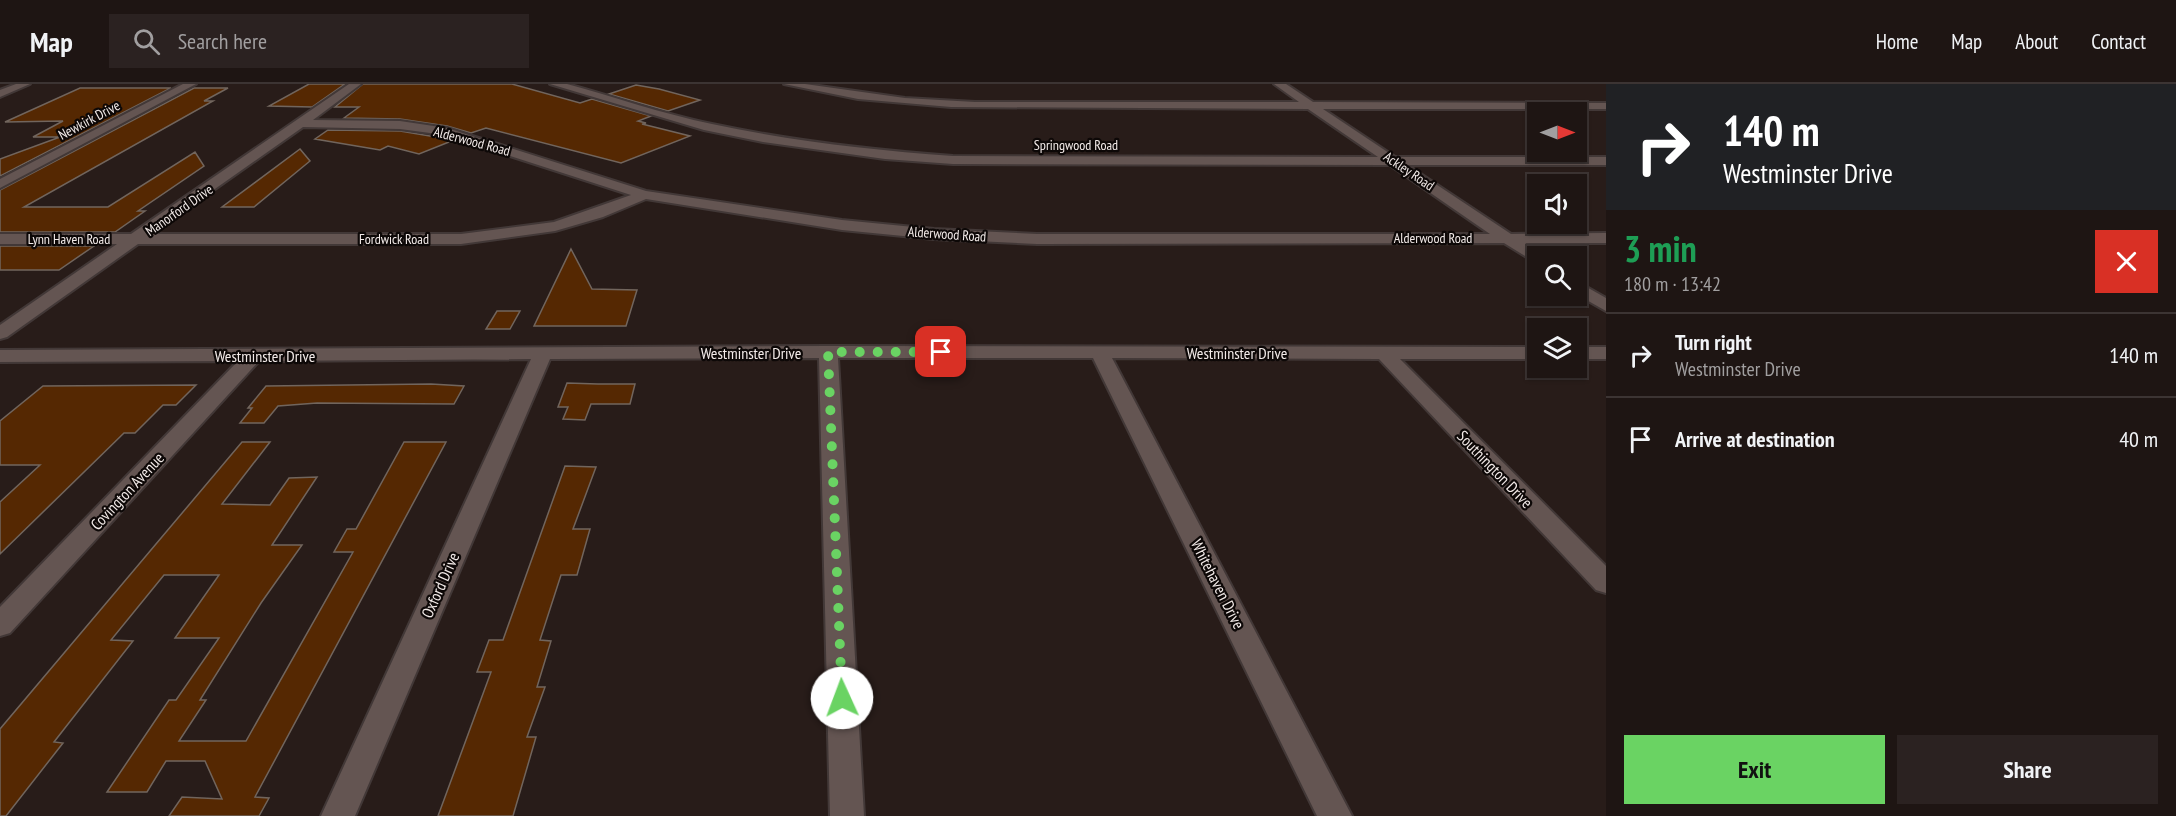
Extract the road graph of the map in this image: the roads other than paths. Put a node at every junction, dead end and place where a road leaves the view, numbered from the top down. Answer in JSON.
{"nodes":[{"id":1,"x":25,"y":84,"type":"edge"},
{"id":2,"x":191,"y":84,"type":"edge"},
{"id":3,"x":356,"y":84,"type":"edge"},
{"id":4,"x":555,"y":84,"type":"edge"},
{"id":5,"x":789,"y":84,"type":"edge"},
{"id":6,"x":1279,"y":84,"type":"edge"},
{"id":7,"x":0,"y":94,"type":"edge"},
{"id":8,"x":1311,"y":105,"type":"junction"},
{"id":9,"x":1606,"y":106,"type":"edge"},
{"id":10,"x":302,"y":123,"type":"junction"},
{"id":11,"x":1393,"y":160,"type":"junction"},
{"id":12,"x":1606,"y":161,"type":"edge"},
{"id":13,"x":0,"y":184,"type":"edge"},
{"id":14,"x":644,"y":195,"type":"junction"},
{"id":15,"x":1507,"y":238,"type":"junction"},
{"id":16,"x":1606,"y":238,"type":"edge"},
{"id":17,"x":0,"y":239,"type":"edge"},
{"id":18,"x":138,"y":239,"type":"junction"},
{"id":19,"x":1527,"y":252,"type":"edge"},
{"id":20,"x":1587,"y":293,"type":"edge"},
{"id":21,"x":1606,"y":306,"type":"edge"},
{"id":22,"x":0,"y":333,"type":"edge"},
{"id":23,"x":828,"y":352,"type":"junction"},
{"id":24,"x":1100,"y":353,"type":"junction"},
{"id":25,"x":1527,"y":353,"type":"edge"},
{"id":26,"x":1587,"y":353,"type":"edge"},
{"id":27,"x":1606,"y":353,"type":"edge"},
{"id":28,"x":543,"y":354,"type":"junction"},
{"id":29,"x":1385,"y":354,"type":"junction"},
{"id":30,"x":0,"y":356,"type":"edge"},
{"id":31,"x":253,"y":356,"type":"junction"},
{"id":32,"x":1606,"y":583,"type":"edge"},
{"id":33,"x":0,"y":625,"type":"edge"},
{"id":34,"x":338,"y":816,"type":"edge"},
{"id":35,"x":847,"y":816,"type":"edge"},
{"id":36,"x":1335,"y":816,"type":"edge"}],
"edges":[{"from":1,"to":7,"type":"street"},
{"from":2,"to":13,"type":"street","name":"Newkirk Drive"},
{"from":3,"to":10,"type":"street","name":"Manorford Drive"},
{"from":4,"to":11,"type":"street","name":"Springwood Road"},
{"from":5,"to":8,"type":"street"},
{"from":6,"to":8,"type":"street","name":"Ackley Road"},
{"from":8,"to":9,"type":"street"},
{"from":8,"to":11,"type":"street","name":"Ackley Road"},
{"from":10,"to":14,"type":"street","name":"Alderwood Road"},
{"from":10,"to":18,"type":"street","name":"Manorford Drive"},
{"from":11,"to":12,"type":"street","name":"Springwood Road"},
{"from":11,"to":15,"type":"street","name":"Ackley Road"},
{"from":14,"to":15,"type":"street","name":"Alderwood Road"},
{"from":14,"to":18,"type":"street","name":"Fordwick Road"},
{"from":15,"to":16,"type":"street","name":"Alderwood Road"},
{"from":15,"to":19,"type":"street","name":"Ackley Road"},
{"from":17,"to":18,"type":"street","name":"Lynn Haven Road"},
{"from":18,"to":22,"type":"street","name":"Manorford Drive"},
{"from":20,"to":21,"type":"street"},
{"from":23,"to":24,"type":"street","name":"Westminster Drive"},
{"from":23,"to":28,"type":"street","name":"Westminster Drive"},
{"from":23,"to":35,"type":"street"},
{"from":24,"to":29,"type":"street","name":"Westminster Drive"},
{"from":24,"to":36,"type":"street","name":"Whitehaven Drive"},
{"from":25,"to":29,"type":"street","name":"Westminster Drive"},
{"from":26,"to":27,"type":"street"},
{"from":28,"to":31,"type":"street","name":"Westminster Drive"},
{"from":28,"to":34,"type":"street","name":"Oxford Drive"},
{"from":29,"to":32,"type":"street","name":"Southington Drive"},
{"from":30,"to":31,"type":"street","name":"Westminster Drive"},
{"from":31,"to":33,"type":"street","name":"Covington Avenue"}]}
